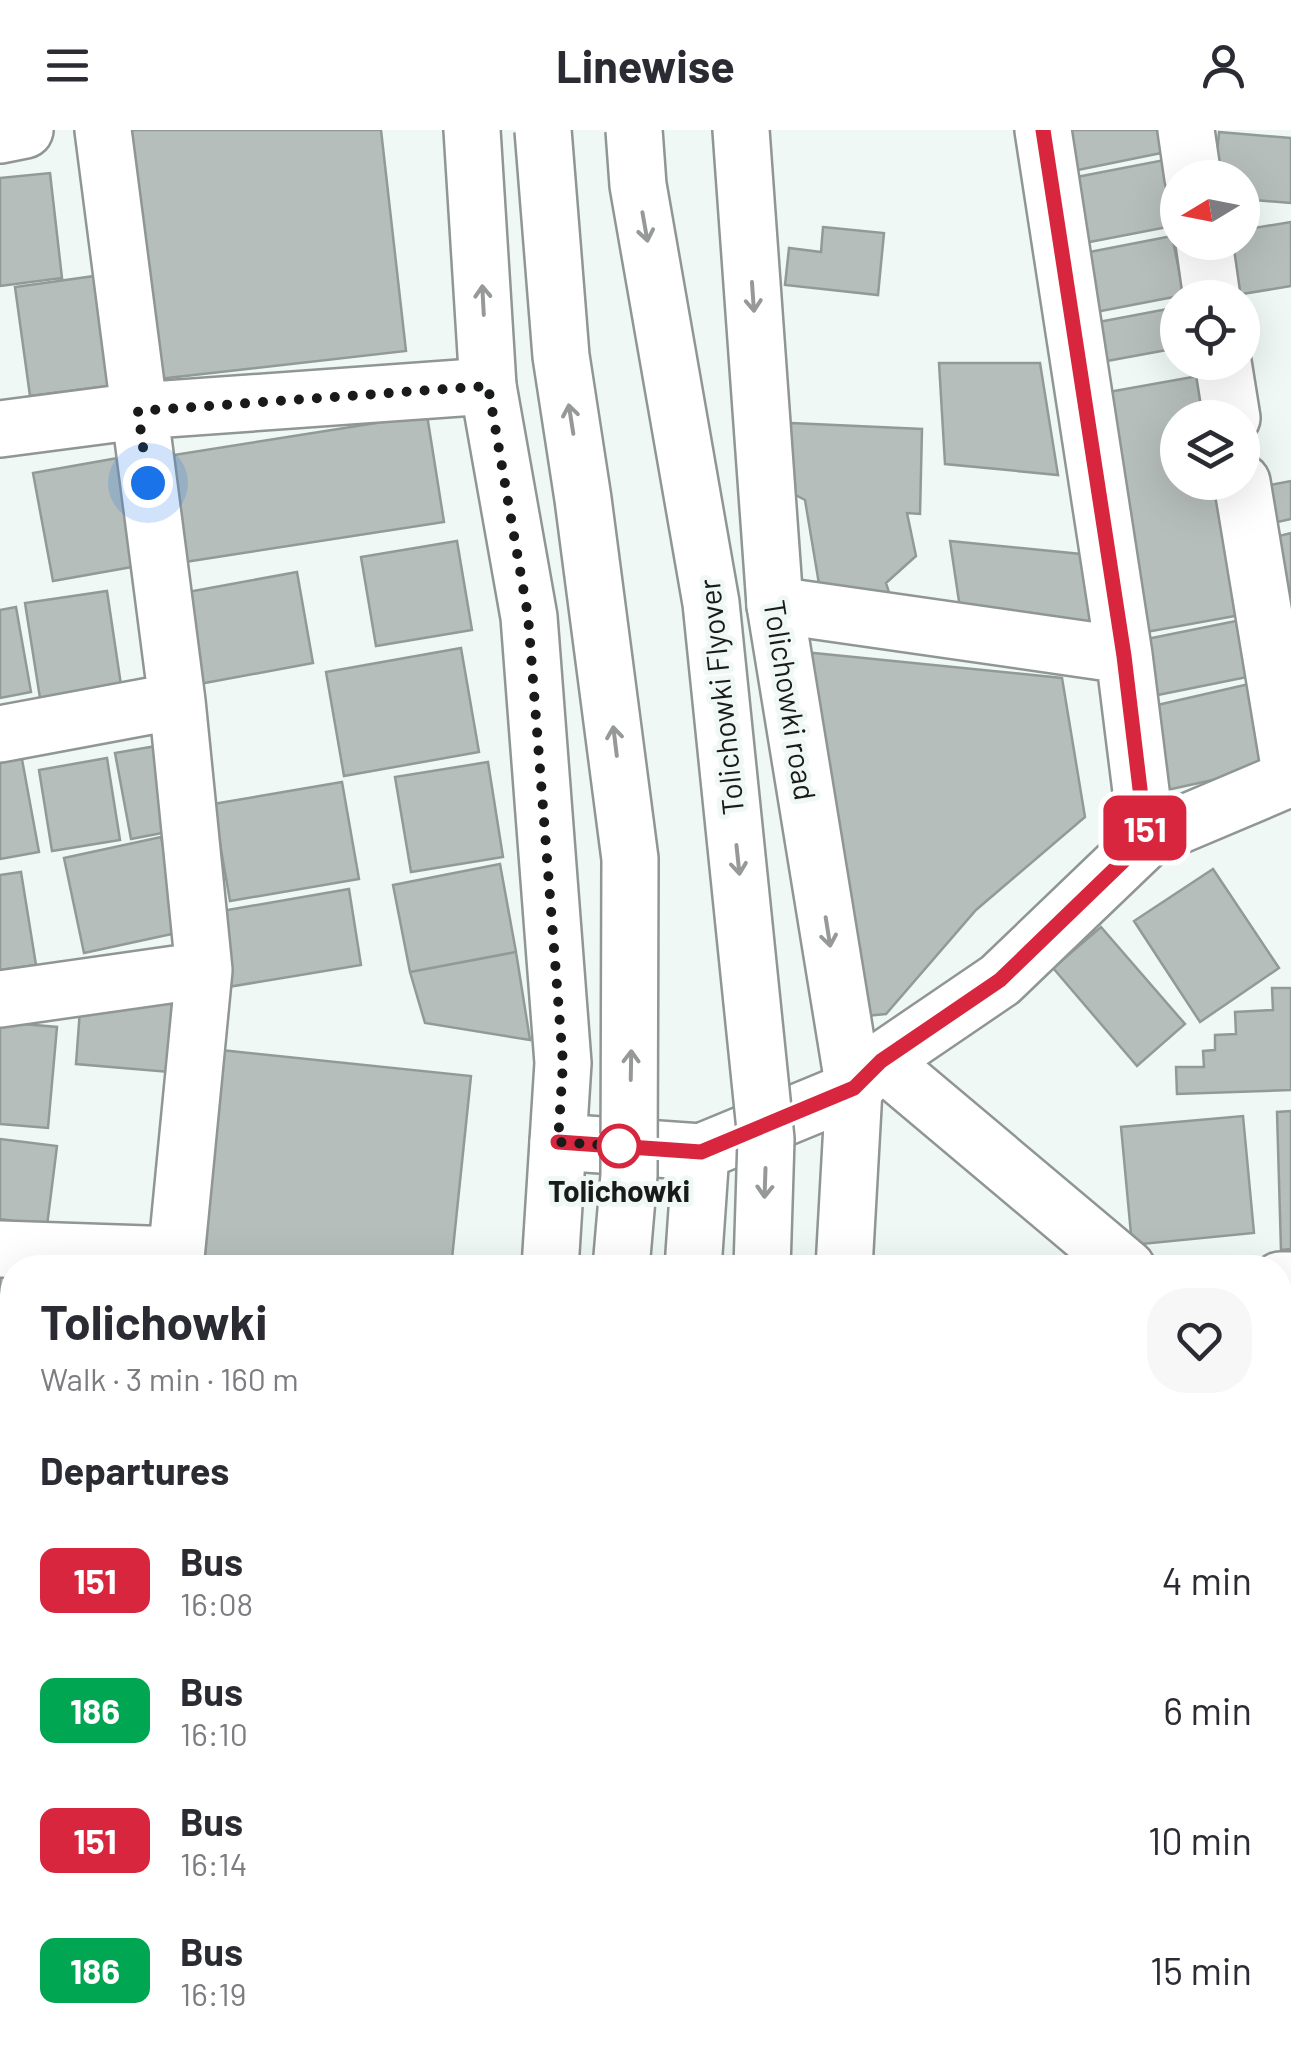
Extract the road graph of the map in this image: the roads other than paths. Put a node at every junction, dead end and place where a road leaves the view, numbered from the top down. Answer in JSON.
{"nodes":[{"id":1,"x":25,"y":130,"type":"edge"},
{"id":2,"x":104,"y":130,"type":"edge"},
{"id":3,"x":472,"y":130,"type":"edge"},
{"id":4,"x":543,"y":130,"type":"edge"},
{"id":5,"x":634,"y":130,"type":"edge"},
{"id":6,"x":741,"y":130,"type":"edge"},
{"id":7,"x":1043,"y":130,"type":"edge"},
{"id":8,"x":1186,"y":130,"type":"edge"},
{"id":9,"x":0,"y":135,"type":"edge"},
{"id":10,"x":1190,"y":160,"type":"edge"},
{"id":11,"x":488,"y":386,"type":"junction"},
{"id":12,"x":138,"y":411,"type":"junction"},
{"id":13,"x":0,"y":429,"type":"edge"},
{"id":14,"x":1245,"y":500,"type":"edge"},
{"id":15,"x":775,"y":605,"type":"junction"},
{"id":16,"x":1124,"y":656,"type":"junction"},
{"id":17,"x":176,"y":701,"type":"junction"},
{"id":18,"x":0,"y":734,"type":"edge"},
{"id":19,"x":1291,"y":778,"type":"edge"},
{"id":20,"x":1146,"y":839,"type":"junction"},
{"id":21,"x":204,"y":970,"type":"junction"},
{"id":22,"x":0,"y":999,"type":"edge"},
{"id":23,"x":867,"y":1075,"type":"junction"},
{"id":24,"x":558,"y":1142,"type":"junction"},
{"id":25,"x":701,"y":1152,"type":"junction"},
{"id":26,"x":0,"y":1249,"type":"edge"},
{"id":27,"x":88,"y":1255,"type":"edge"},
{"id":28,"x":176,"y":1255,"type":"edge"},
{"id":29,"x":551,"y":1255,"type":"edge"},
{"id":30,"x":622,"y":1255,"type":"edge"},
{"id":31,"x":695,"y":1255,"type":"edge"},
{"id":32,"x":762,"y":1255,"type":"edge"},
{"id":33,"x":846,"y":1255,"type":"edge"},
{"id":34,"x":1109,"y":1255,"type":"edge"}],
"edges":[{"from":1,"to":9,"type":"street"},
{"from":2,"to":12,"type":"street"},
{"from":11,"to":3,"type":"street","one_way":true},
{"from":30,"to":4,"type":"street","one_way":true,"bridge":true},
{"from":5,"to":32,"type":"street","name":"Tolichowki Flyover","one_way":true,"bridge":true},
{"from":6,"to":15,"type":"street","name":"Tolichowki road","one_way":true},
{"from":7,"to":16,"type":"street"},
{"from":8,"to":10,"type":"street"},
{"from":11,"to":12,"type":"street"},
{"from":11,"to":24,"type":"street"},
{"from":12,"to":13,"type":"street"},
{"from":12,"to":17,"type":"street"},
{"from":14,"to":19,"type":"street"},
{"from":15,"to":16,"type":"street"},
{"from":15,"to":23,"type":"street","name":"Tolichowki road","one_way":true},
{"from":16,"to":20,"type":"street"},
{"from":17,"to":18,"type":"street"},
{"from":17,"to":21,"type":"street"},
{"from":19,"to":20,"type":"street"},
{"from":20,"to":23,"type":"street"},
{"from":21,"to":22,"type":"street"},
{"from":21,"to":28,"type":"street"},
{"from":23,"to":25,"type":"street"},
{"from":23,"to":33,"type":"street","name":"Tolichowki road"},
{"from":23,"to":34,"type":"street"},
{"from":24,"to":25,"type":"street"},
{"from":24,"to":29,"type":"street"},
{"from":25,"to":31,"type":"street"},
{"from":26,"to":27,"type":"street"}]}
